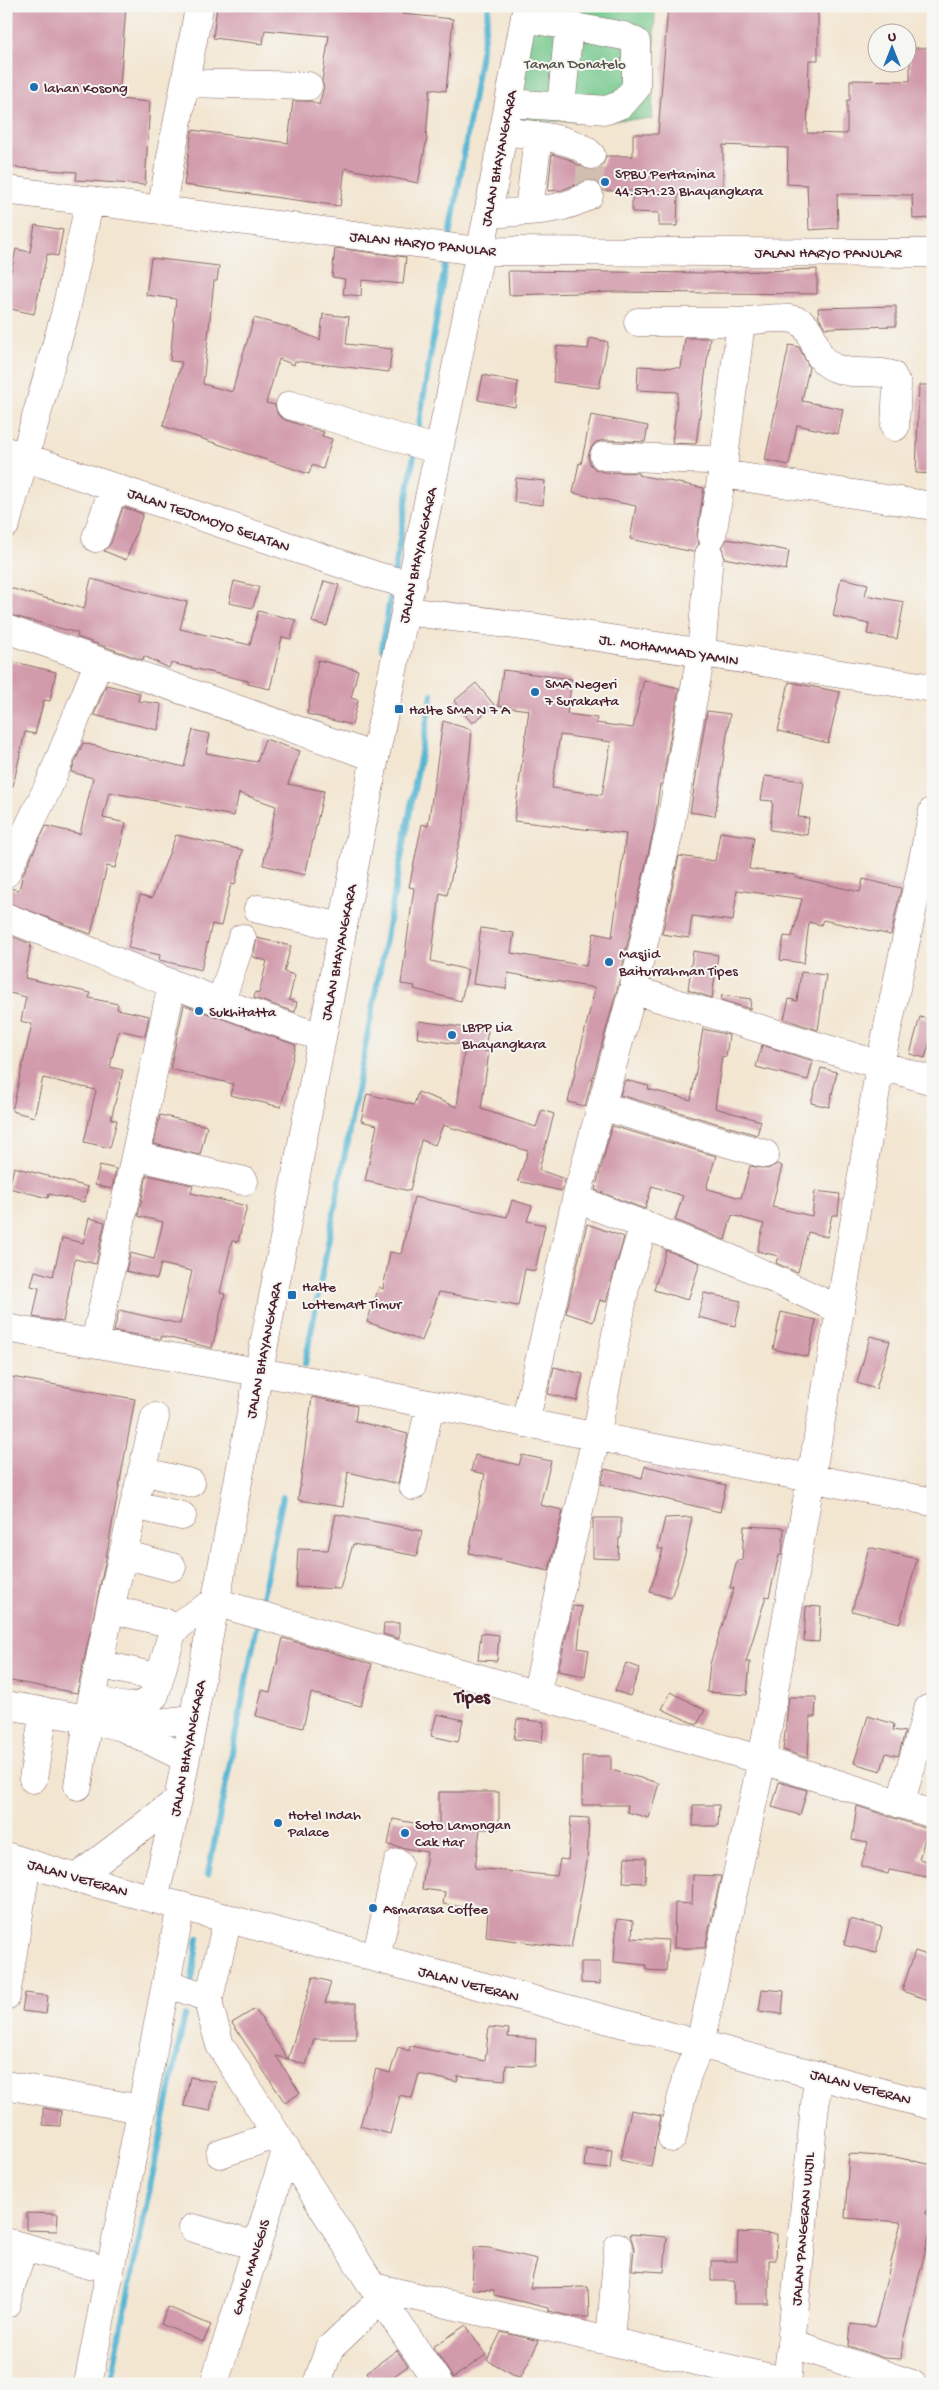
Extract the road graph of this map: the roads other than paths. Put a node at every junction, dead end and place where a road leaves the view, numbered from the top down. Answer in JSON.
{"nodes":[{"id":1,"x":199,"y":8,"type":"dead end"},
{"id":2,"x":526,"y":12,"type":"edge"},
{"id":3,"x":569,"y":26,"type":"junction"},
{"id":4,"x":185,"y":83,"type":"junction"},
{"id":5,"x":308,"y":86,"type":"dead end"},
{"id":6,"x":509,"y":103,"type":"junction"},
{"id":7,"x":561,"y":107,"type":"junction"},
{"id":8,"x":504,"y":131,"type":"junction"},
{"id":9,"x":538,"y":137,"type":"junction"},
{"id":10,"x":591,"y":155,"type":"dead end"},
{"id":11,"x":6,"y":190,"type":"edge"},
{"id":12,"x":589,"y":195,"type":"dead end"},
{"id":13,"x":90,"y":200,"type":"junction"},
{"id":14,"x":161,"y":210,"type":"junction"},
{"id":15,"x":529,"y":210,"type":"junction"},
{"id":16,"x":488,"y":214,"type":"junction"},
{"id":17,"x":469,"y":250,"type":"junction"},
{"id":18,"x":933,"y":253,"type":"edge"},
{"id":19,"x":638,"y":322,"type":"dead end"},
{"id":20,"x":741,"y":322,"type":"junction"},
{"id":21,"x":290,"y":405,"type":"dead end"},
{"id":22,"x":895,"y":427,"type":"dead end"},
{"id":23,"x":434,"y":449,"type":"junction"},
{"id":24,"x":16,"y":455,"type":"edge"},
{"id":25,"x":604,"y":456,"type":"dead end"},
{"id":26,"x":723,"y":468,"type":"junction"},
{"id":27,"x":114,"y":487,"type":"junction"},
{"id":28,"x":933,"y":506,"type":"edge"},
{"id":29,"x":6,"y":524,"type":"edge"},
{"id":30,"x":96,"y":538,"type":"dead end"},
{"id":31,"x":398,"y":581,"type":"junction"},
{"id":32,"x":406,"y":611,"type":"junction"},
{"id":33,"x":6,"y":629,"type":"edge"},
{"id":34,"x":702,"y":654,"type":"junction"},
{"id":35,"x":99,"y":662,"type":"junction"},
{"id":36,"x":933,"y":688,"type":"edge"},
{"id":37,"x":375,"y":757,"type":"junction"},
{"id":38,"x":933,"y":811,"type":"edge"},
{"id":39,"x":6,"y":873,"type":"edge"},
{"id":40,"x":258,"y":909,"type":"dead end"},
{"id":41,"x":6,"y":917,"type":"edge"},
{"id":42,"x":343,"y":927,"type":"junction"},
{"id":43,"x":242,"y":938,"type":"dead end"},
{"id":44,"x":172,"y":984,"type":"junction"},
{"id":45,"x":633,"y":990,"type":"junction"},
{"id":46,"x":222,"y":1001,"type":"junction"},
{"id":47,"x":321,"y":1038,"type":"junction"},
{"id":48,"x":880,"y":1065,"type":"junction"},
{"id":49,"x":933,"y":1081,"type":"edge"},
{"id":50,"x":601,"y":1106,"type":"junction"},
{"id":51,"x":765,"y":1154,"type":"dead end"},
{"id":52,"x":136,"y":1156,"type":"junction"},
{"id":53,"x":244,"y":1181,"type":"dead end"},
{"id":54,"x":576,"y":1199,"type":"junction"},
{"id":55,"x":644,"y":1224,"type":"junction"},
{"id":56,"x":840,"y":1310,"type":"junction"},
{"id":57,"x":6,"y":1328,"type":"edge"},
{"id":58,"x":95,"y":1343,"type":"junction"},
{"id":59,"x":260,"y":1372,"type":"junction"},
{"id":60,"x":430,"y":1405,"type":"junction"},
{"id":61,"x":155,"y":1418,"type":"dead end"},
{"id":62,"x":525,"y":1423,"type":"junction"},
{"id":63,"x":596,"y":1437,"type":"junction"},
{"id":64,"x":142,"y":1471,"type":"junction"},
{"id":65,"x":811,"y":1478,"type":"junction"},
{"id":66,"x":191,"y":1483,"type":"dead end"},
{"id":67,"x":413,"y":1486,"type":"dead end"},
{"id":68,"x":933,"y":1502,"type":"edge"},
{"id":69,"x":134,"y":1505,"type":"junction"},
{"id":70,"x":182,"y":1516,"type":"dead end"},
{"id":71,"x":123,"y":1554,"type":"junction"},
{"id":72,"x":172,"y":1567,"type":"dead end"},
{"id":73,"x":220,"y":1603,"type":"junction"},
{"id":74,"x":110,"y":1610,"type":"junction"},
{"id":75,"x":164,"y":1622,"type":"dead end"},
{"id":76,"x":99,"y":1664,"type":"junction"},
{"id":77,"x":151,"y":1676,"type":"dead end"},
{"id":78,"x":536,"y":1695,"type":"junction"},
{"id":79,"x":6,"y":1705,"type":"edge"},
{"id":80,"x":90,"y":1709,"type":"junction"},
{"id":81,"x":928,"y":1710,"type":"dead end"},
{"id":82,"x":44,"y":1711,"type":"junction"},
{"id":83,"x":193,"y":1718,"type":"junction"},
{"id":84,"x":122,"y":1726,"type":"junction"},
{"id":85,"x":185,"y":1758,"type":"junction"},
{"id":86,"x":762,"y":1760,"type":"junction"},
{"id":87,"x":32,"y":1779,"type":"dead end"},
{"id":88,"x":78,"y":1786,"type":"dead end"},
{"id":89,"x":178,"y":1800,"type":"junction"},
{"id":90,"x":900,"y":1804,"type":"junction"},
{"id":91,"x":933,"y":1814,"type":"edge"},
{"id":92,"x":16,"y":1860,"type":"edge"},
{"id":93,"x":398,"y":1863,"type":"dead end"},
{"id":94,"x":76,"y":1878,"type":"junction"},
{"id":95,"x":154,"y":1899,"type":"junction"},
{"id":96,"x":181,"y":1906,"type":"junction"},
{"id":97,"x":228,"y":1918,"type":"junction"},
{"id":98,"x":376,"y":1957,"type":"junction"},
{"id":99,"x":166,"y":1983,"type":"junction"},
{"id":100,"x":6,"y":1996,"type":"edge"},
{"id":101,"x":209,"y":1998,"type":"junction"},
{"id":102,"x":700,"y":2044,"type":"junction"},
{"id":103,"x":818,"y":2075,"type":"junction"},
{"id":104,"x":6,"y":2084,"type":"edge"},
{"id":105,"x":933,"y":2106,"type":"edge"},
{"id":106,"x":141,"y":2109,"type":"junction"},
{"id":107,"x":672,"y":2138,"type":"dead end"},
{"id":108,"x":280,"y":2143,"type":"junction"},
{"id":109,"x":220,"y":2154,"type":"dead end"},
{"id":110,"x":194,"y":2228,"type":"dead end"},
{"id":111,"x":15,"y":2245,"type":"edge"},
{"id":112,"x":256,"y":2246,"type":"junction"},
{"id":113,"x":618,"y":2247,"type":"dead end"},
{"id":114,"x":90,"y":2265,"type":"dead end"},
{"id":115,"x":377,"y":2292,"type":"junction"},
{"id":116,"x":6,"y":2304,"type":"edge"},
{"id":117,"x":610,"y":2341,"type":"junction"},
{"id":118,"x":791,"y":2343,"type":"junction"},
{"id":119,"x":788,"y":2383,"type":"edge"},
{"id":120,"x":88,"y":2384,"type":"edge"},
{"id":121,"x":214,"y":2384,"type":"edge"},
{"id":122,"x":317,"y":2384,"type":"edge"},
{"id":123,"x":439,"y":2384,"type":"edge"},
{"id":124,"x":912,"y":2384,"type":"edge"}],
"edges":[{"from":1,"to":4,"type":"street"},
{"from":2,"to":3,"type":"street"},
{"from":2,"to":6,"type":"street","name":"JALAN BHAYANGKARA"},
{"from":3,"to":7,"type":"street"},
{"from":3,"to":7,"type":"street"},
{"from":4,"to":5,"type":"street"},
{"from":4,"to":14,"type":"street"},
{"from":6,"to":7,"type":"street"},
{"from":6,"to":8,"type":"street","name":"JALAN BHAYANGKARA"},
{"from":8,"to":9,"type":"street"},
{"from":8,"to":16,"type":"street","name":"JALAN BHAYANGKARA"},
{"from":9,"to":10,"type":"street"},
{"from":9,"to":15,"type":"street"},
{"from":11,"to":13,"type":"street","name":"JALAN HARYO PANULAR"},
{"from":12,"to":15,"type":"street"},
{"from":13,"to":14,"type":"street","name":"JALAN HARYO PANULAR"},
{"from":13,"to":24,"type":"street"},
{"from":14,"to":17,"type":"street","name":"JALAN HARYO PANULAR"},
{"from":15,"to":16,"type":"street"},
{"from":16,"to":17,"type":"street","name":"JALAN BHAYANGKARA"},
{"from":17,"to":18,"type":"street","name":"JALAN HARYO PANULAR"},
{"from":17,"to":23,"type":"street","name":"JALAN BHAYANGKARA"},
{"from":19,"to":20,"type":"street"},
{"from":20,"to":22,"type":"street"},
{"from":20,"to":26,"type":"street"},
{"from":21,"to":23,"type":"street"},
{"from":23,"to":31,"type":"street","name":"JALAN BHAYANGKARA"},
{"from":24,"to":27,"type":"street","name":"JALAN TEJOMOYO SELATAN"},
{"from":24,"to":29,"type":"street"},
{"from":25,"to":26,"type":"street"},
{"from":26,"to":28,"type":"street"},
{"from":26,"to":34,"type":"street"},
{"from":27,"to":30,"type":"street"},
{"from":27,"to":31,"type":"street","name":"JALAN TEJOMOYO SELATAN"},
{"from":31,"to":32,"type":"street","name":"JALAN BHAYANGKARA"},
{"from":32,"to":34,"type":"street","name":"JL. MOHAMMAD YAMIN"},
{"from":32,"to":37,"type":"street","name":"JALAN BHAYANGKARA"},
{"from":33,"to":35,"type":"street"},
{"from":34,"to":36,"type":"street","name":"JL. MOHAMMAD YAMIN"},
{"from":34,"to":45,"type":"street"},
{"from":35,"to":37,"type":"street"},
{"from":35,"to":39,"type":"street"},
{"from":37,"to":42,"type":"street","name":"JALAN BHAYANGKARA"},
{"from":38,"to":48,"type":"street"},
{"from":40,"to":42,"type":"street"},
{"from":41,"to":44,"type":"street"},
{"from":42,"to":47,"type":"street","name":"JALAN BHAYANGKARA"},
{"from":43,"to":46,"type":"street"},
{"from":44,"to":46,"type":"street"},
{"from":44,"to":52,"type":"street"},
{"from":45,"to":48,"type":"street"},
{"from":45,"to":50,"type":"street"},
{"from":46,"to":47,"type":"street"},
{"from":47,"to":59,"type":"street","name":"JALAN BHAYANGKARA"},
{"from":48,"to":49,"type":"street"},
{"from":48,"to":56,"type":"street"},
{"from":50,"to":51,"type":"street"},
{"from":50,"to":54,"type":"street"},
{"from":52,"to":53,"type":"street"},
{"from":52,"to":58,"type":"street"},
{"from":54,"to":55,"type":"street"},
{"from":54,"to":62,"type":"street"},
{"from":55,"to":56,"type":"street"},
{"from":55,"to":63,"type":"street"},
{"from":56,"to":65,"type":"street"},
{"from":57,"to":58,"type":"street"},
{"from":58,"to":59,"type":"street"},
{"from":59,"to":60,"type":"street"},
{"from":59,"to":73,"type":"street","name":"JALAN BHAYANGKARA"},
{"from":60,"to":62,"type":"street"},
{"from":60,"to":67,"type":"street"},
{"from":61,"to":64,"type":"street"},
{"from":62,"to":63,"type":"street"},
{"from":63,"to":65,"type":"street"},
{"from":63,"to":78,"type":"street"},
{"from":64,"to":66,"type":"street"},
{"from":64,"to":69,"type":"street"},
{"from":65,"to":68,"type":"street"},
{"from":65,"to":86,"type":"street"},
{"from":69,"to":70,"type":"street"},
{"from":69,"to":71,"type":"street"},
{"from":71,"to":72,"type":"street"},
{"from":71,"to":74,"type":"street"},
{"from":73,"to":78,"type":"street"},
{"from":73,"to":80,"type":"street"},
{"from":73,"to":83,"type":"street","name":"JALAN BHAYANGKARA"},
{"from":74,"to":75,"type":"street"},
{"from":74,"to":76,"type":"street"},
{"from":76,"to":77,"type":"street"},
{"from":76,"to":80,"type":"street"},
{"from":78,"to":86,"type":"street"},
{"from":79,"to":82,"type":"street"},
{"from":80,"to":82,"type":"street"},
{"from":80,"to":84,"type":"street"},
{"from":80,"to":88,"type":"street"},
{"from":81,"to":90,"type":"street"},
{"from":82,"to":87,"type":"street"},
{"from":83,"to":84,"type":"street"},
{"from":83,"to":85,"type":"street","name":"JALAN BHAYANGKARA"},
{"from":84,"to":85,"type":"street"},
{"from":85,"to":89,"type":"street","name":"JALAN BHAYANGKARA"},
{"from":86,"to":90,"type":"street"},
{"from":86,"to":102,"type":"street"},
{"from":89,"to":94,"type":"street"},
{"from":89,"to":95,"type":"street","name":"JALAN BHAYANGKARA"},
{"from":90,"to":91,"type":"street"},
{"from":92,"to":94,"type":"street","name":"JALAN VETERAN"},
{"from":92,"to":100,"type":"street"},
{"from":93,"to":98,"type":"street"},
{"from":94,"to":95,"type":"street","name":"JALAN VETERAN"},
{"from":95,"to":96,"type":"street","name":"JALAN VETERAN"},
{"from":96,"to":97,"type":"street","name":"JALAN VETERAN"},
{"from":96,"to":99,"type":"street"},
{"from":97,"to":98,"type":"street","name":"JALAN VETERAN"},
{"from":97,"to":101,"type":"street"},
{"from":98,"to":102,"type":"street","name":"JALAN VETERAN"},
{"from":99,"to":101,"type":"street"},
{"from":99,"to":106,"type":"street"},
{"from":101,"to":108,"type":"street"},
{"from":102,"to":103,"type":"street","name":"JALAN VETERAN"},
{"from":102,"to":107,"type":"street"},
{"from":103,"to":105,"type":"street","name":"JALAN VETERAN"},
{"from":103,"to":118,"type":"street","name":"JALAN PANGERAN WIJIL"},
{"from":104,"to":106,"type":"street"},
{"from":106,"to":120,"type":"street"},
{"from":108,"to":109,"type":"street"},
{"from":108,"to":112,"type":"street","name":"GANG MANGGIS"},
{"from":108,"to":115,"type":"street"},
{"from":110,"to":112,"type":"street"},
{"from":111,"to":114,"type":"street"},
{"from":111,"to":116,"type":"street"},
{"from":112,"to":121,"type":"street","name":"GANG MANGGIS"},
{"from":113,"to":117,"type":"street"},
{"from":115,"to":117,"type":"street"},
{"from":115,"to":122,"type":"street"},
{"from":115,"to":123,"type":"street"},
{"from":117,"to":119,"type":"street"},
{"from":118,"to":119,"type":"street","name":"JALAN PANGERAN WIJIL"},
{"from":118,"to":124,"type":"street"}]}
